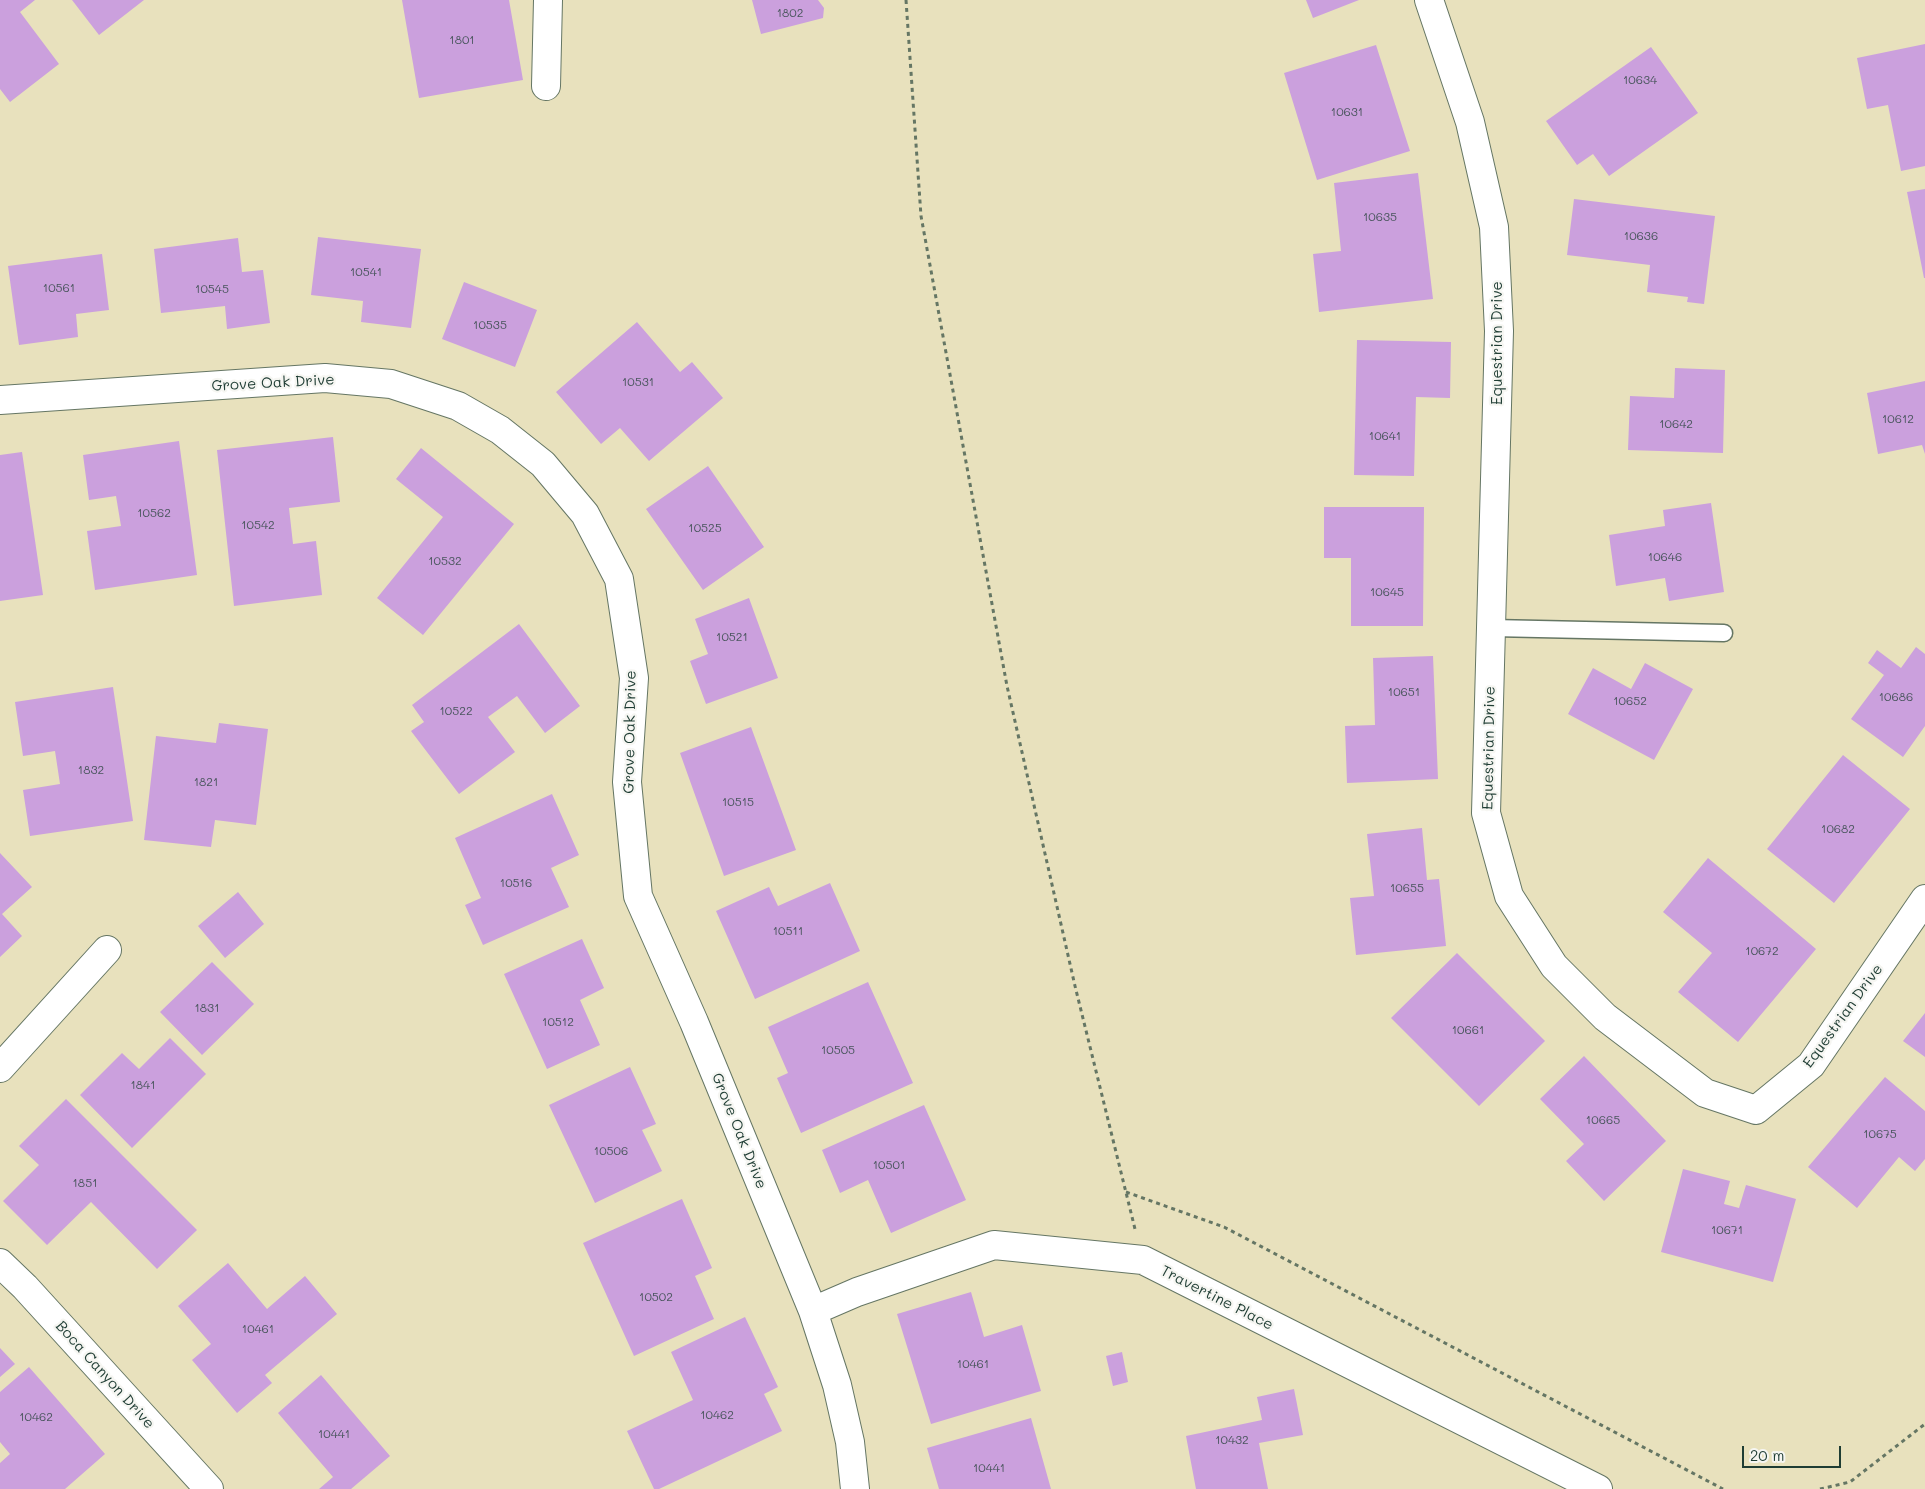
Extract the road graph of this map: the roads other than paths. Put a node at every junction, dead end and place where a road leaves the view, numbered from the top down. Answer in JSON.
{"nodes":[{"id":1,"x":548,"y":0,"type":"edge"},
{"id":2,"x":1429,"y":0,"type":"edge"},
{"id":3,"x":546,"y":86,"type":"dead end"},
{"id":4,"x":0,"y":400,"type":"edge"},
{"id":5,"x":1492,"y":628,"type":"junction"},
{"id":6,"x":1724,"y":633,"type":"dead end"},
{"id":7,"x":1925,"y":899,"type":"edge"},
{"id":8,"x":107,"y":950,"type":"dead end"},
{"id":9,"x":0,"y":1068,"type":"edge"},
{"id":10,"x":0,"y":1263,"type":"edge"},
{"id":11,"x":813,"y":1311,"type":"junction"},
{"id":12,"x":209,"y":1489,"type":"edge"},
{"id":13,"x":856,"y":1489,"type":"edge"},
{"id":14,"x":1598,"y":1489,"type":"edge"}],
"edges":[{"from":1,"to":3,"type":"street"},
{"from":2,"to":5,"type":"street","name":"Equestrian Drive"},
{"from":4,"to":11,"type":"street","name":"Grove Oak Drive"},
{"from":5,"to":6,"type":"lane"},
{"from":5,"to":7,"type":"street","name":"Equestrian Drive"},
{"from":8,"to":9,"type":"street"},
{"from":10,"to":12,"type":"street","name":"Boca Canyon Drive"},
{"from":11,"to":13,"type":"street","name":"Grove Oak Drive"},
{"from":11,"to":14,"type":"street","name":"Travertine Place"}]}
